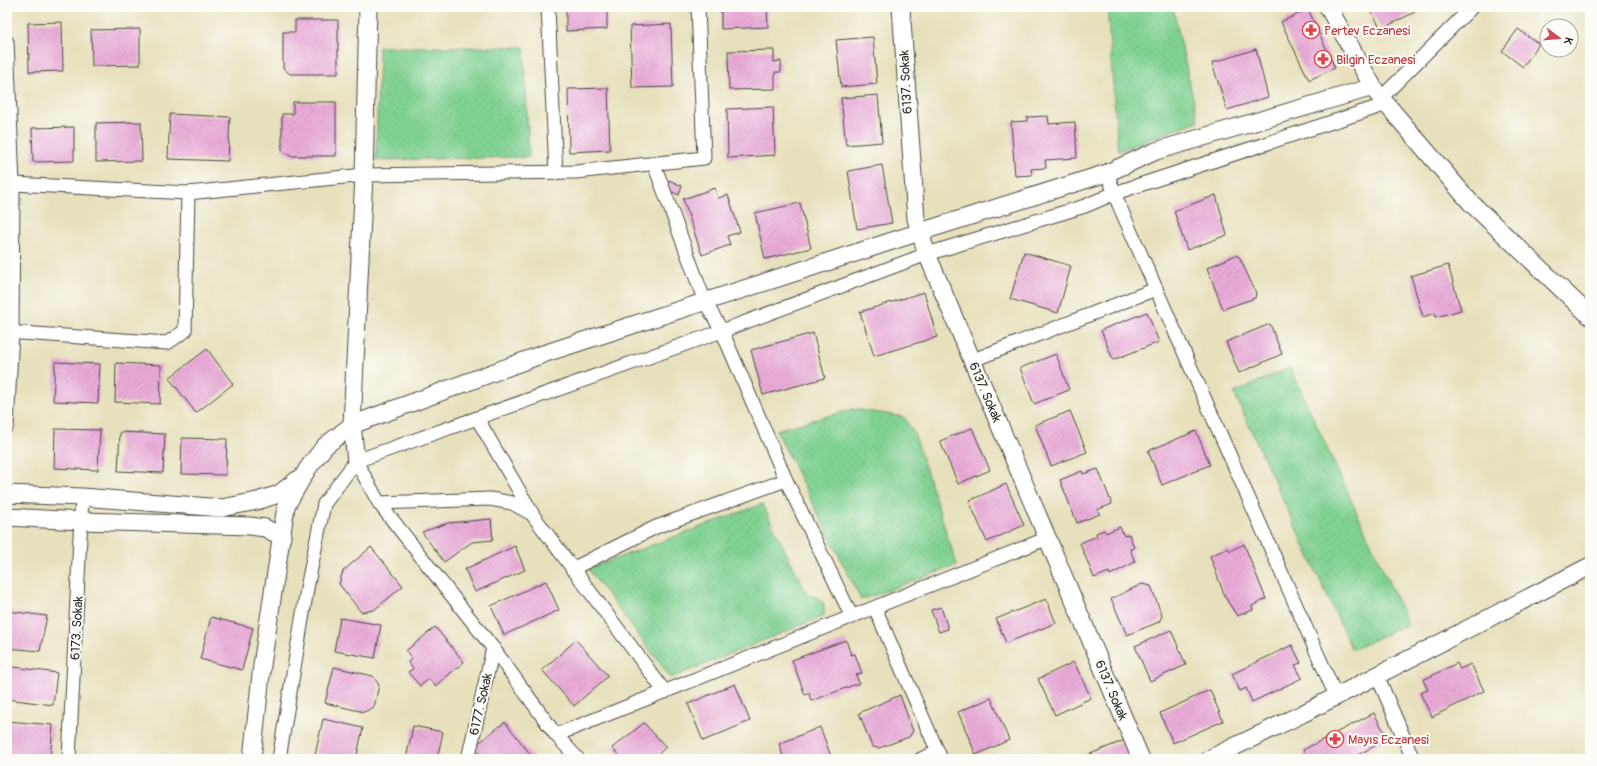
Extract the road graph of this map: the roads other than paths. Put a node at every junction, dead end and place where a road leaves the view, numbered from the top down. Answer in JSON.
{"nodes":[{"id":1,"x":368,"y":7,"type":"edge"},
{"id":2,"x":548,"y":7,"type":"edge"},
{"id":3,"x":698,"y":7,"type":"edge"},
{"id":4,"x":901,"y":7,"type":"edge"},
{"id":5,"x":1328,"y":7,"type":"edge"},
{"id":6,"x":1472,"y":7,"type":"edge"},
{"id":7,"x":7,"y":42,"type":"edge"},
{"id":8,"x":1380,"y":96,"type":"junction"},
{"id":9,"x":654,"y":164,"type":"junction"},
{"id":10,"x":556,"y":172,"type":"junction"},
{"id":11,"x":1107,"y":173,"type":"junction"},
{"id":12,"x":364,"y":175,"type":"junction"},
{"id":13,"x":13,"y":184,"type":"junction"},
{"id":14,"x":188,"y":193,"type":"junction"},
{"id":15,"x":1115,"y":193,"type":"junction"},
{"id":16,"x":920,"y":232,"type":"junction"},
{"id":17,"x":927,"y":254,"type":"junction"},
{"id":18,"x":1156,"y":289,"type":"junction"},
{"id":19,"x":705,"y":302,"type":"junction"},
{"id":20,"x":1590,"y":316,"type":"edge"},
{"id":21,"x":722,"y":331,"type":"junction"},
{"id":22,"x":10,"y":332,"type":"edge"},
{"id":23,"x":973,"y":360,"type":"junction"},
{"id":24,"x":477,"y":418,"type":"junction"},
{"id":25,"x":352,"y":424,"type":"junction"},
{"id":26,"x":7,"y":426,"type":"edge"},
{"id":27,"x":356,"y":461,"type":"junction"},
{"id":28,"x":304,"y":475,"type":"junction"},
{"id":29,"x":786,"y":480,"type":"junction"},
{"id":30,"x":7,"y":494,"type":"edge"},
{"id":31,"x":82,"y":497,"type":"junction"},
{"id":32,"x":379,"y":503,"type":"junction"},
{"id":33,"x":532,"y":514,"type":"junction"},
{"id":34,"x":7,"y":517,"type":"edge"},
{"id":35,"x":81,"y":521,"type":"junction"},
{"id":36,"x":282,"y":536,"type":"junction"},
{"id":37,"x":1048,"y":538,"type":"junction"},
{"id":38,"x":1590,"y":566,"type":"edge"},
{"id":39,"x":572,"y":569,"type":"junction"},
{"id":40,"x":875,"y":608,"type":"junction"},
{"id":41,"x":852,"y":617,"type":"junction"},
{"id":42,"x":493,"y":648,"type":"junction"},
{"id":43,"x":1377,"y":675,"type":"junction"},
{"id":44,"x":665,"y":692,"type":"junction"},
{"id":45,"x":1336,"y":696,"type":"junction"},
{"id":46,"x":556,"y":735,"type":"junction"},
{"id":47,"x":940,"y":756,"type":"edge"},
{"id":48,"x":69,"y":759,"type":"edge"},
{"id":49,"x":252,"y":759,"type":"edge"},
{"id":50,"x":279,"y":759,"type":"edge"},
{"id":51,"x":468,"y":759,"type":"edge"},
{"id":52,"x":578,"y":759,"type":"edge"},
{"id":53,"x":921,"y":759,"type":"edge"},
{"id":54,"x":1141,"y":759,"type":"edge"},
{"id":55,"x":1209,"y":759,"type":"edge"},
{"id":56,"x":1413,"y":759,"type":"edge"}],
"edges":[{"from":1,"to":12,"type":"street"},
{"from":2,"to":10,"type":"street"},
{"from":3,"to":9,"type":"street"},
{"from":4,"to":16,"type":"street","name":"6137. Sokak"},
{"from":5,"to":8,"type":"street"},
{"from":6,"to":8,"type":"street"},
{"from":7,"to":13,"type":"street"},
{"from":8,"to":11,"type":"street"},
{"from":8,"to":15,"type":"street"},
{"from":8,"to":20,"type":"street"},
{"from":9,"to":10,"type":"street"},
{"from":9,"to":19,"type":"street"},
{"from":10,"to":12,"type":"street"},
{"from":11,"to":15,"type":"street"},
{"from":11,"to":16,"type":"street"},
{"from":12,"to":14,"type":"street"},
{"from":12,"to":25,"type":"street"},
{"from":13,"to":14,"type":"street"},
{"from":13,"to":22,"type":"street"},
{"from":14,"to":22,"type":"street"},
{"from":15,"to":17,"type":"street"},
{"from":15,"to":18,"type":"street"},
{"from":16,"to":17,"type":"street","name":"6137. Sokak"},
{"from":16,"to":19,"type":"street"},
{"from":17,"to":21,"type":"street"},
{"from":17,"to":23,"type":"street","name":"6137. Sokak"},
{"from":18,"to":23,"type":"street"},
{"from":18,"to":45,"type":"street"},
{"from":19,"to":21,"type":"street"},
{"from":19,"to":25,"type":"street"},
{"from":21,"to":24,"type":"street"},
{"from":21,"to":29,"type":"street"},
{"from":22,"to":26,"type":"street"},
{"from":23,"to":37,"type":"street","name":"6137. Sokak"},
{"from":24,"to":27,"type":"street"},
{"from":24,"to":33,"type":"street"},
{"from":25,"to":27,"type":"street"},
{"from":25,"to":28,"type":"street"},
{"from":27,"to":32,"type":"street"},
{"from":27,"to":50,"type":"street"},
{"from":28,"to":31,"type":"street"},
{"from":28,"to":36,"type":"street"},
{"from":29,"to":39,"type":"street"},
{"from":29,"to":41,"type":"street"},
{"from":30,"to":31,"type":"street"},
{"from":31,"to":35,"type":"street","name":"6173. Sokak"},
{"from":32,"to":33,"type":"street"},
{"from":32,"to":42,"type":"street"},
{"from":33,"to":39,"type":"street"},
{"from":34,"to":35,"type":"street"},
{"from":35,"to":36,"type":"street"},
{"from":35,"to":48,"type":"street","name":"6173. Sokak"},
{"from":36,"to":49,"type":"street"},
{"from":37,"to":40,"type":"street"},
{"from":37,"to":54,"type":"street","name":"6137. Sokak"},
{"from":38,"to":43,"type":"street"},
{"from":39,"to":44,"type":"street"},
{"from":40,"to":41,"type":"street"},
{"from":40,"to":47,"type":"street"},
{"from":41,"to":44,"type":"street"},
{"from":42,"to":46,"type":"street"},
{"from":42,"to":51,"type":"street","name":"6177. Sokak"},
{"from":43,"to":45,"type":"street"},
{"from":43,"to":56,"type":"street"},
{"from":44,"to":46,"type":"street"},
{"from":45,"to":55,"type":"street"},
{"from":46,"to":52,"type":"street"},
{"from":47,"to":53,"type":"street"}]}
